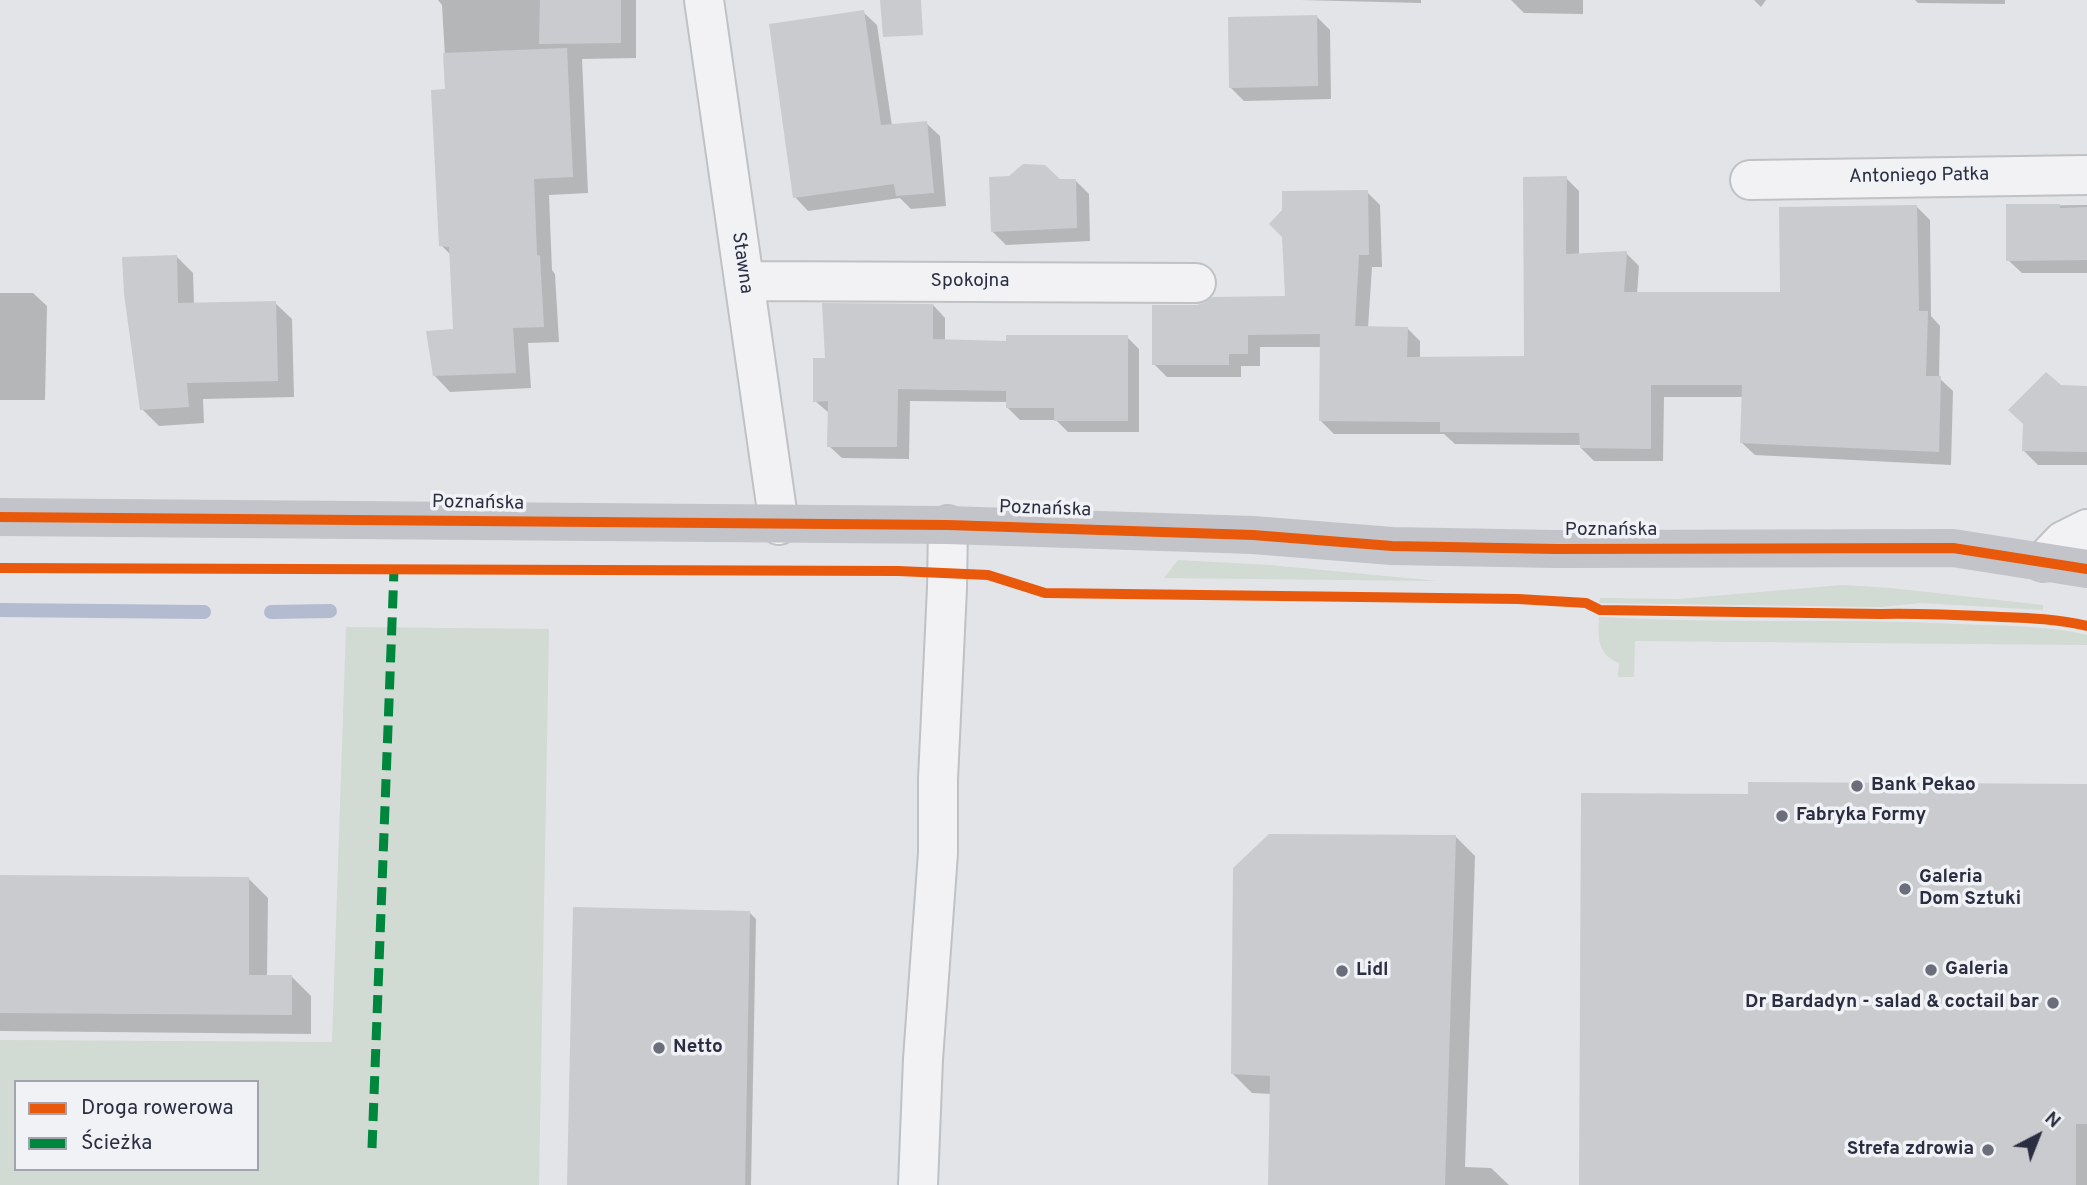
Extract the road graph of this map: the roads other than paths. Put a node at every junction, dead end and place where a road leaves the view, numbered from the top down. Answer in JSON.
{"nodes":[{"id":1,"x":704,"y":0,"type":"edge"},
{"id":2,"x":2087,"y":175,"type":"edge"},
{"id":3,"x":1750,"y":180,"type":"dead end"},
{"id":4,"x":744,"y":281,"type":"junction"},
{"id":5,"x":1196,"y":283,"type":"dead end"},
{"id":6,"x":0,"y":517,"type":"edge"},
{"id":7,"x":779,"y":525,"type":"junction"},
{"id":8,"x":948,"y":525,"type":"junction"},
{"id":9,"x":2087,"y":529,"type":"edge"},
{"id":10,"x":2043,"y":562,"type":"junction"},
{"id":11,"x":2087,"y":569,"type":"edge"},
{"id":12,"x":918,"y":1185,"type":"edge"}],
"edges":[{"from":1,"to":4,"type":"street","name":"Stawna"},
{"from":2,"to":3,"type":"street","name":"Antoniego Patka"},
{"from":4,"to":5,"type":"street","name":"Spokojna"},
{"from":4,"to":7,"type":"street","name":"Stawna"},
{"from":6,"to":7,"type":"street","name":"Poznańska"},
{"from":7,"to":8,"type":"street","name":"Poznańska"},
{"from":8,"to":10,"type":"street","name":"Poznańska"},
{"from":8,"to":12,"type":"street"},
{"from":9,"to":10,"type":"street"},
{"from":10,"to":11,"type":"street","name":"Poznańska"}]}
